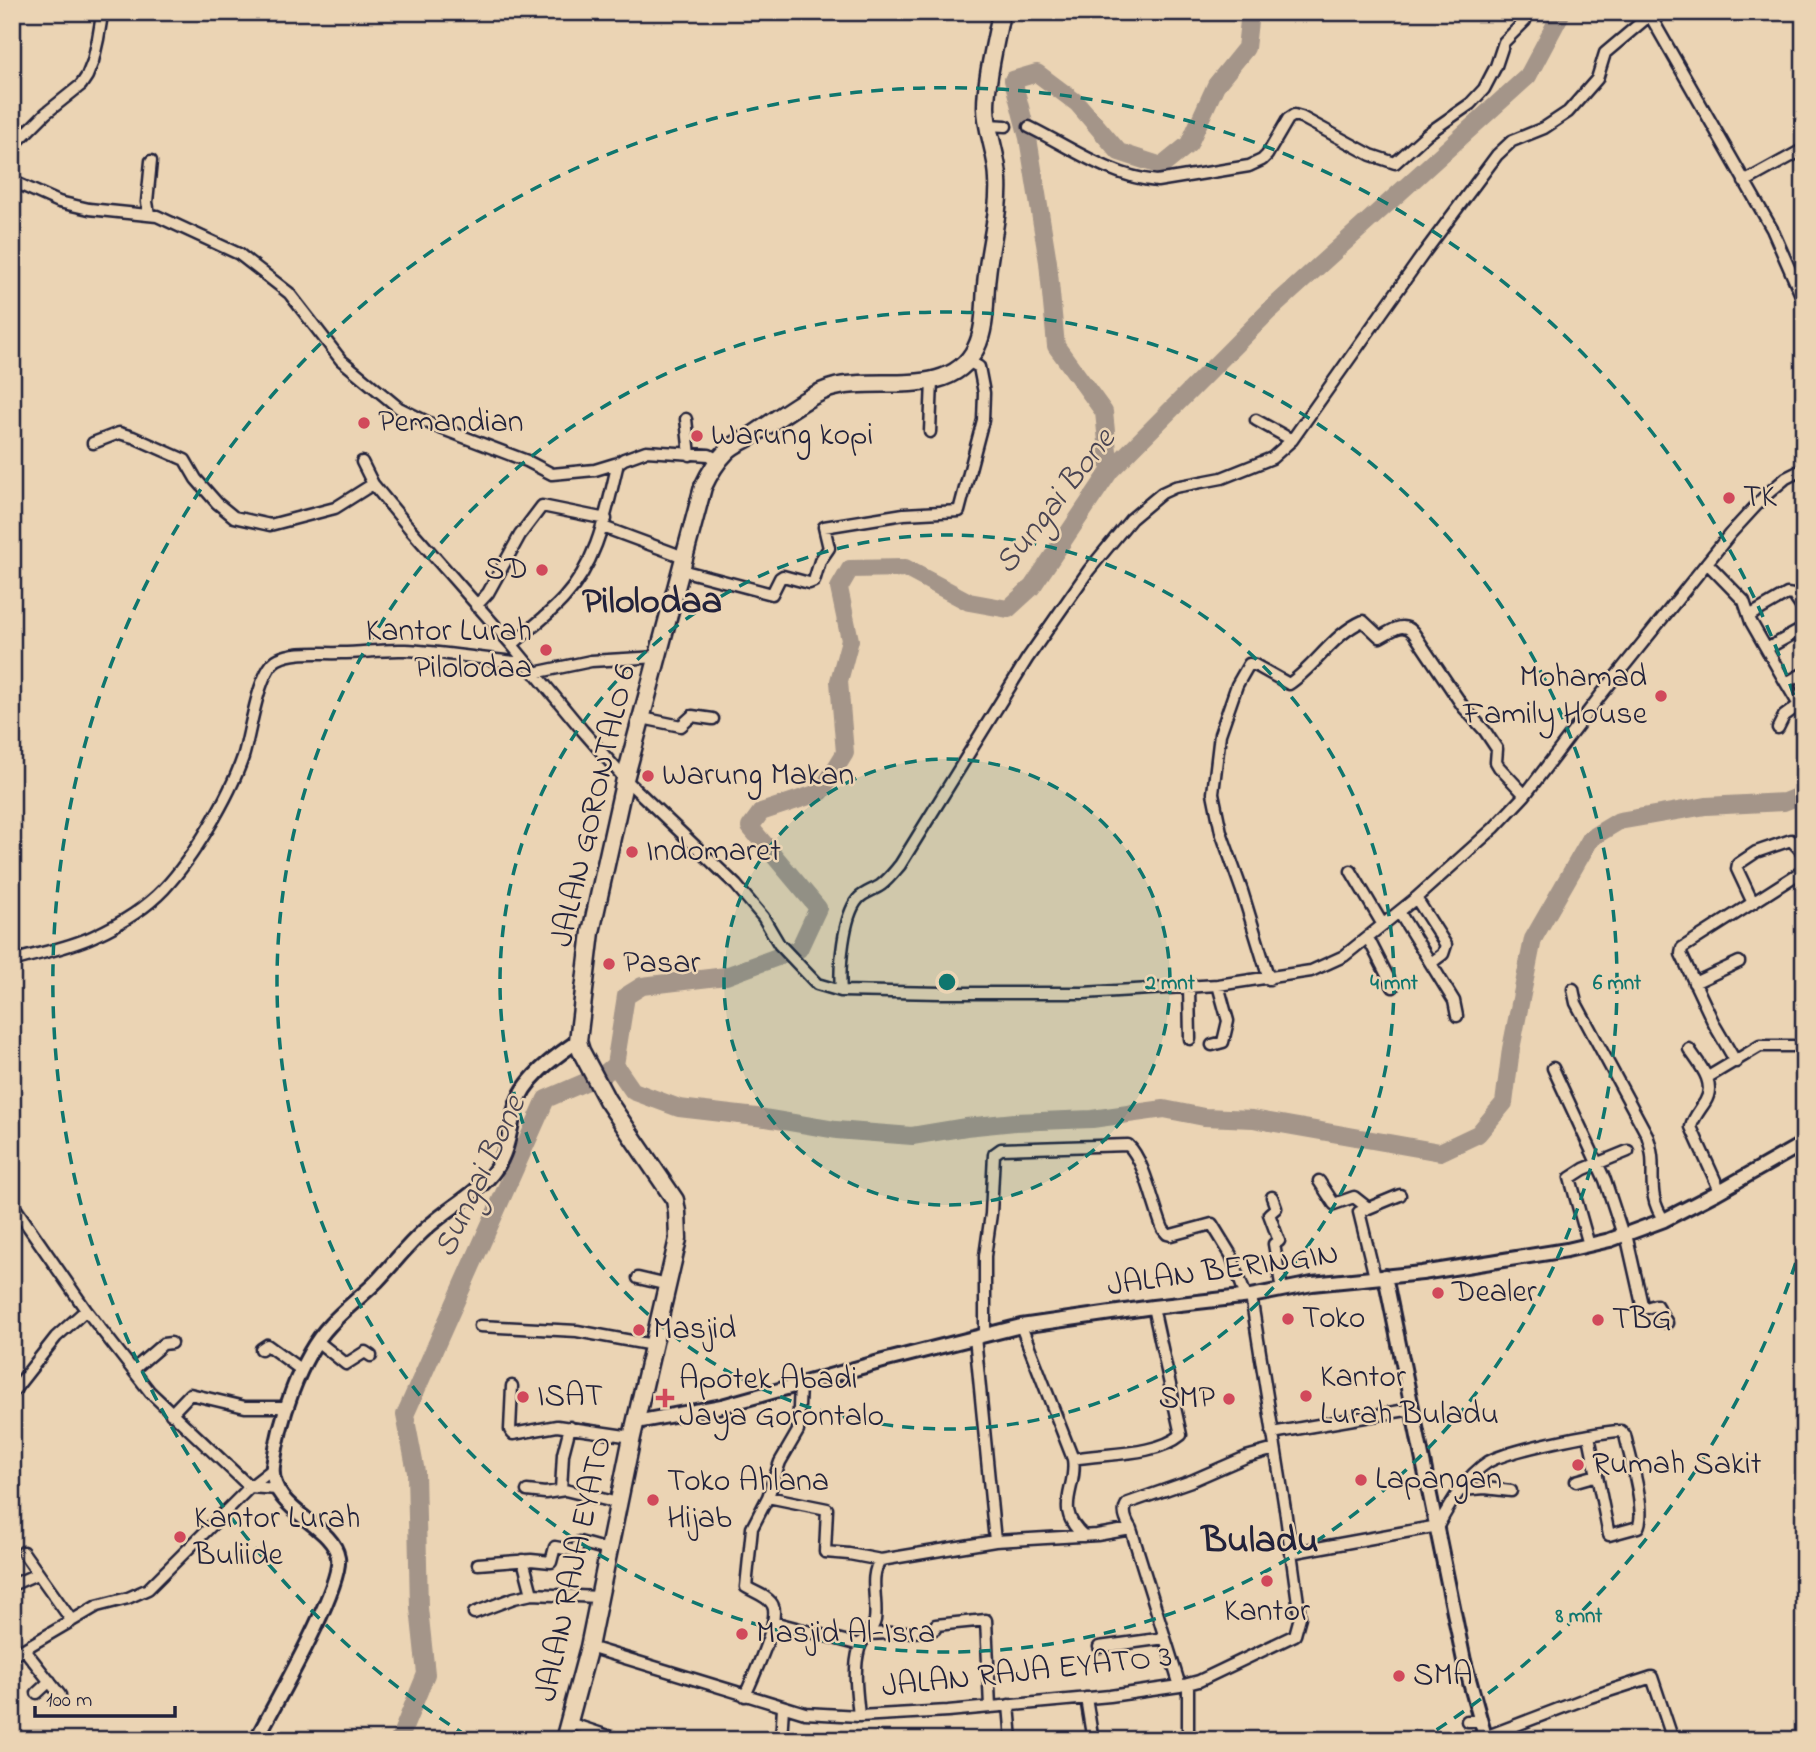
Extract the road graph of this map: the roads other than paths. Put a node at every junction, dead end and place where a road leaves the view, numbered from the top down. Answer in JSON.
{"nodes":[{"id":1,"x":99,"y":12,"type":"edge"},
{"id":2,"x":1001,"y":12,"type":"edge"},
{"id":3,"x":1526,"y":12,"type":"edge"},
{"id":4,"x":1649,"y":14,"type":"edge"},
{"id":5,"x":987,"y":125,"type":"junction"},
{"id":6,"x":1006,"y":126,"type":"dead end"},
{"id":7,"x":1029,"y":127,"type":"dead end"},
{"id":8,"x":12,"y":147,"type":"edge"},
{"id":9,"x":1804,"y":149,"type":"edge"},
{"id":10,"x":151,"y":161,"type":"dead end"},
{"id":11,"x":12,"y":181,"type":"edge"},
{"id":12,"x":1744,"y":182,"type":"junction"},
{"id":13,"x":149,"y":214,"type":"junction"},
{"id":14,"x":1804,"y":302,"type":"edge"},
{"id":15,"x":968,"y":361,"type":"junction"},
{"id":16,"x":932,"y":380,"type":"junction"},
{"id":17,"x":686,"y":419,"type":"dead end"},
{"id":18,"x":1256,"y":420,"type":"dead end"},
{"id":19,"x":930,"y":432,"type":"dead end"},
{"id":20,"x":1292,"y":440,"type":"junction"},
{"id":21,"x":93,"y":443,"type":"dead end"},
{"id":22,"x":690,"y":455,"type":"junction"},
{"id":23,"x":719,"y":460,"type":"junction"},
{"id":24,"x":362,"y":462,"type":"dead end"},
{"id":25,"x":618,"y":463,"type":"junction"},
{"id":26,"x":1804,"y":469,"type":"edge"},
{"id":27,"x":373,"y":484,"type":"junction"},
{"id":28,"x":605,"y":523,"type":"junction"},
{"id":29,"x":683,"y":563,"type":"junction"},
{"id":30,"x":1709,"y":564,"type":"junction"},
{"id":31,"x":476,"y":606,"type":"junction"},
{"id":32,"x":1804,"y":611,"type":"edge"},
{"id":33,"x":1749,"y":616,"type":"junction"},
{"id":34,"x":1804,"y":628,"type":"edge"},
{"id":35,"x":512,"y":645,"type":"junction"},
{"id":36,"x":1768,"y":648,"type":"junction"},
{"id":37,"x":658,"y":657,"type":"junction"},
{"id":38,"x":526,"y":663,"type":"junction"},
{"id":39,"x":534,"y":673,"type":"junction"},
{"id":40,"x":1804,"y":673,"type":"edge"},
{"id":41,"x":1786,"y":682,"type":"junction"},
{"id":42,"x":1801,"y":709,"type":"edge"},
{"id":43,"x":642,"y":718,"type":"junction"},
{"id":44,"x":713,"y":719,"type":"dead end"},
{"id":45,"x":1778,"y":728,"type":"dead end"},
{"id":46,"x":625,"y":779,"type":"junction"},
{"id":47,"x":1525,"y":795,"type":"junction"},
{"id":48,"x":1804,"y":854,"type":"edge"},
{"id":49,"x":1804,"y":870,"type":"edge"},
{"id":50,"x":1351,"y":871,"type":"dead end"},
{"id":51,"x":1416,"y":898,"type":"junction"},
{"id":52,"x":1753,"y":902,"type":"junction"},
{"id":53,"x":1399,"y":912,"type":"junction"},
{"id":54,"x":1383,"y":925,"type":"junction"},
{"id":55,"x":1368,"y":938,"type":"junction"},
{"id":56,"x":12,"y":961,"type":"edge"},
{"id":57,"x":1431,"y":962,"type":"junction"},
{"id":58,"x":1739,"y":962,"type":"dead end"},
{"id":59,"x":1269,"y":979,"type":"junction"},
{"id":60,"x":1694,"y":983,"type":"junction"},
{"id":61,"x":1218,"y":985,"type":"junction"},
{"id":62,"x":1189,"y":986,"type":"junction"},
{"id":63,"x":1393,"y":987,"type":"dead end"},
{"id":64,"x":1573,"y":989,"type":"dead end"},
{"id":65,"x":841,"y":990,"type":"junction"},
{"id":66,"x":1457,"y":1016,"type":"dead end"},
{"id":67,"x":1190,"y":1039,"type":"dead end"},
{"id":68,"x":1212,"y":1045,"type":"dead end"},
{"id":69,"x":579,"y":1046,"type":"junction"},
{"id":70,"x":1793,"y":1046,"type":"dead end"},
{"id":71,"x":1689,"y":1049,"type":"dead end"},
{"id":72,"x":1736,"y":1062,"type":"junction"},
{"id":73,"x":1553,"y":1068,"type":"dead end"},
{"id":74,"x":1708,"y":1077,"type":"junction"},
{"id":75,"x":1804,"y":1143,"type":"edge"},
{"id":76,"x":1629,"y":1151,"type":"dead end"},
{"id":77,"x":1598,"y":1164,"type":"junction"},
{"id":78,"x":1320,"y":1181,"type":"dead end"},
{"id":79,"x":1720,"y":1191,"type":"junction"},
{"id":80,"x":1400,"y":1195,"type":"dead end"},
{"id":81,"x":1272,"y":1197,"type":"dead end"},
{"id":82,"x":12,"y":1203,"type":"edge"},
{"id":83,"x":1368,"y":1208,"type":"junction"},
{"id":84,"x":1664,"y":1220,"type":"junction"},
{"id":85,"x":1625,"y":1235,"type":"junction"},
{"id":86,"x":1589,"y":1245,"type":"junction"},
{"id":87,"x":1380,"y":1277,"type":"junction"},
{"id":88,"x":638,"y":1278,"type":"dead end"},
{"id":89,"x":668,"y":1285,"type":"junction"},
{"id":90,"x":1282,"y":1290,"type":"junction"},
{"id":91,"x":1248,"y":1297,"type":"junction"},
{"id":92,"x":1153,"y":1307,"type":"junction"},
{"id":93,"x":86,"y":1310,"type":"junction"},
{"id":94,"x":1667,"y":1323,"type":"dead end"},
{"id":95,"x":480,"y":1326,"type":"dead end"},
{"id":96,"x":1021,"y":1326,"type":"junction"},
{"id":97,"x":980,"y":1336,"type":"junction"},
{"id":98,"x":317,"y":1341,"type":"junction"},
{"id":99,"x":171,"y":1343,"type":"dead end"},
{"id":100,"x":653,"y":1345,"type":"junction"},
{"id":101,"x":261,"y":1349,"type":"dead end"},
{"id":102,"x":371,"y":1356,"type":"dead end"},
{"id":103,"x":300,"y":1369,"type":"junction"},
{"id":104,"x":133,"y":1370,"type":"junction"},
{"id":105,"x":800,"y":1384,"type":"junction"},
{"id":106,"x":512,"y":1386,"type":"dead end"},
{"id":107,"x":12,"y":1393,"type":"edge"},
{"id":108,"x":288,"y":1407,"type":"junction"},
{"id":109,"x":1412,"y":1409,"type":"junction"},
{"id":110,"x":171,"y":1413,"type":"junction"},
{"id":111,"x":570,"y":1427,"type":"junction"},
{"id":112,"x":634,"y":1429,"type":"junction"},
{"id":113,"x":1272,"y":1433,"type":"junction"},
{"id":114,"x":1588,"y":1436,"type":"junction"},
{"id":115,"x":1275,"y":1449,"type":"junction"},
{"id":116,"x":1073,"y":1458,"type":"junction"},
{"id":117,"x":273,"y":1469,"type":"junction"},
{"id":118,"x":1597,"y":1475,"type":"junction"},
{"id":119,"x":1576,"y":1481,"type":"dead end"},
{"id":120,"x":250,"y":1487,"type":"junction"},
{"id":121,"x":277,"y":1489,"type":"junction"},
{"id":122,"x":561,"y":1490,"type":"junction"},
{"id":123,"x":1462,"y":1490,"type":"junction"},
{"id":124,"x":527,"y":1491,"type":"dead end"},
{"id":125,"x":1511,"y":1491,"type":"dead end"},
{"id":126,"x":768,"y":1497,"type":"junction"},
{"id":127,"x":618,"y":1503,"type":"junction"},
{"id":128,"x":1438,"y":1527,"type":"junction"},
{"id":129,"x":1131,"y":1529,"type":"junction"},
{"id":130,"x":1084,"y":1536,"type":"junction"},
{"id":131,"x":995,"y":1541,"type":"junction"},
{"id":132,"x":608,"y":1550,"type":"junction"},
{"id":133,"x":23,"y":1552,"type":"dead end"},
{"id":134,"x":1290,"y":1553,"type":"junction"},
{"id":135,"x":523,"y":1560,"type":"junction"},
{"id":136,"x":881,"y":1560,"type":"junction"},
{"id":137,"x":478,"y":1564,"type":"dead end"},
{"id":138,"x":37,"y":1574,"type":"junction"},
{"id":139,"x":12,"y":1585,"type":"edge"},
{"id":140,"x":532,"y":1594,"type":"junction"},
{"id":141,"x":599,"y":1597,"type":"junction"},
{"id":142,"x":474,"y":1613,"type":"dead end"},
{"id":143,"x":72,"y":1621,"type":"junction"},
{"id":144,"x":773,"y":1622,"type":"junction"},
{"id":145,"x":868,"y":1634,"type":"junction"},
{"id":146,"x":1165,"y":1638,"type":"junction"},
{"id":147,"x":860,"y":1645,"type":"junction"},
{"id":148,"x":589,"y":1647,"type":"junction"},
{"id":149,"x":1100,"y":1647,"type":"dead end"},
{"id":150,"x":24,"y":1649,"type":"junction"},
{"id":151,"x":12,"y":1656,"type":"edge"},
{"id":152,"x":50,"y":1681,"type":"junction"},
{"id":153,"x":1184,"y":1686,"type":"junction"},
{"id":154,"x":37,"y":1693,"type":"dead end"},
{"id":155,"x":60,"y":1695,"type":"dead end"},
{"id":156,"x":745,"y":1696,"type":"junction"},
{"id":157,"x":1086,"y":1698,"type":"junction"},
{"id":158,"x":1009,"y":1705,"type":"junction"},
{"id":159,"x":783,"y":1707,"type":"junction"},
{"id":160,"x":990,"y":1707,"type":"junction"},
{"id":161,"x":859,"y":1716,"type":"junction"},
{"id":162,"x":569,"y":1723,"type":"junction"},
{"id":163,"x":1486,"y":1738,"type":"edge"},
{"id":164,"x":256,"y":1740,"type":"edge"},
{"id":165,"x":564,"y":1740,"type":"edge"},
{"id":166,"x":620,"y":1740,"type":"edge"},
{"id":167,"x":781,"y":1740,"type":"edge"},
{"id":168,"x":1012,"y":1740,"type":"edge"},
{"id":169,"x":1089,"y":1740,"type":"edge"},
{"id":170,"x":1188,"y":1740,"type":"edge"},
{"id":171,"x":1673,"y":1740,"type":"edge"}],
"edges":[{"from":1,"to":8,"type":"street"},
{"from":2,"to":5,"type":"main road"},
{"from":3,"to":7,"type":"street"},
{"from":4,"to":12,"type":"street"},
{"from":4,"to":20,"type":"street"},
{"from":5,"to":6,"type":"street"},
{"from":5,"to":15,"type":"main road"},
{"from":9,"to":12,"type":"street"},
{"from":10,"to":13,"type":"street"},
{"from":11,"to":13,"type":"street"},
{"from":12,"to":14,"type":"street"},
{"from":13,"to":25,"type":"street"},
{"from":15,"to":16,"type":"main road","name":"JALAN GORONTALO 6"},
{"from":15,"to":29,"type":"street"},
{"from":16,"to":19,"type":"street"},
{"from":16,"to":23,"type":"main road","name":"JALAN GORONTALO 6"},
{"from":17,"to":22,"type":"street"},
{"from":18,"to":20,"type":"street"},
{"from":20,"to":65,"type":"street"},
{"from":21,"to":27,"type":"street"},
{"from":22,"to":23,"type":"street"},
{"from":22,"to":25,"type":"street"},
{"from":23,"to":29,"type":"main road","name":"JALAN GORONTALO 6"},
{"from":24,"to":27,"type":"street"},
{"from":25,"to":28,"type":"street"},
{"from":26,"to":30,"type":"street"},
{"from":27,"to":31,"type":"street"},
{"from":28,"to":29,"type":"street"},
{"from":28,"to":31,"type":"street"},
{"from":28,"to":35,"type":"street"},
{"from":29,"to":37,"type":"main road","name":"JALAN GORONTALO 6"},
{"from":30,"to":33,"type":"street"},
{"from":30,"to":47,"type":"street"},
{"from":31,"to":35,"type":"street"},
{"from":32,"to":33,"type":"street"},
{"from":33,"to":36,"type":"street"},
{"from":34,"to":36,"type":"street"},
{"from":35,"to":38,"type":"street"},
{"from":36,"to":41,"type":"street"},
{"from":37,"to":39,"type":"street"},
{"from":37,"to":43,"type":"main road","name":"JALAN GORONTALO 6"},
{"from":38,"to":39,"type":"street"},
{"from":38,"to":56,"type":"street"},
{"from":39,"to":46,"type":"street"},
{"from":40,"to":41,"type":"street"},
{"from":41,"to":42,"type":"street"},
{"from":42,"to":45,"type":"street"},
{"from":43,"to":44,"type":"street"},
{"from":43,"to":46,"type":"main road","name":"JALAN GORONTALO 6"},
{"from":46,"to":65,"type":"street"},
{"from":46,"to":69,"type":"main road","name":"JALAN GORONTALO 6"},
{"from":47,"to":51,"type":"street"},
{"from":47,"to":59,"type":"street"},
{"from":48,"to":52,"type":"street"},
{"from":49,"to":52,"type":"street"},
{"from":50,"to":54,"type":"street"},
{"from":51,"to":53,"type":"street"},
{"from":51,"to":57,"type":"street"},
{"from":52,"to":60,"type":"street"},
{"from":53,"to":54,"type":"street"},
{"from":53,"to":57,"type":"street"},
{"from":54,"to":55,"type":"street"},
{"from":55,"to":59,"type":"street"},
{"from":55,"to":63,"type":"street"},
{"from":57,"to":66,"type":"street"},
{"from":58,"to":60,"type":"street"},
{"from":59,"to":61,"type":"street"},
{"from":60,"to":72,"type":"street"},
{"from":61,"to":62,"type":"street"},
{"from":61,"to":68,"type":"street"},
{"from":62,"to":65,"type":"street"},
{"from":62,"to":67,"type":"street"},
{"from":64,"to":84,"type":"street"},
{"from":69,"to":89,"type":"main road","name":"JALAN RAJA EYATO"},
{"from":69,"to":98,"type":"street"},
{"from":70,"to":72,"type":"street"},
{"from":71,"to":74,"type":"street"},
{"from":72,"to":74,"type":"street"},
{"from":73,"to":77,"type":"street"},
{"from":74,"to":79,"type":"street"},
{"from":75,"to":79,"type":"street","name":"JALAN BERINGIN"},
{"from":76,"to":77,"type":"street"},
{"from":77,"to":85,"type":"street"},
{"from":77,"to":86,"type":"street"},
{"from":78,"to":83,"type":"street"},
{"from":79,"to":84,"type":"street","name":"JALAN BERINGIN"},
{"from":80,"to":83,"type":"street"},
{"from":81,"to":90,"type":"street"},
{"from":82,"to":93,"type":"street"},
{"from":83,"to":87,"type":"street"},
{"from":84,"to":85,"type":"street","name":"JALAN BERINGIN"},
{"from":85,"to":86,"type":"street","name":"JALAN BERINGIN"},
{"from":85,"to":94,"type":"street"},
{"from":86,"to":87,"type":"street","name":"JALAN BERINGIN"},
{"from":87,"to":90,"type":"street","name":"JALAN BERINGIN"},
{"from":87,"to":109,"type":"street"},
{"from":88,"to":89,"type":"street"},
{"from":89,"to":100,"type":"main road","name":"JALAN RAJA EYATO"},
{"from":90,"to":91,"type":"street","name":"JALAN BERINGIN"},
{"from":91,"to":92,"type":"street","name":"JALAN BERINGIN"},
{"from":91,"to":97,"type":"street","name":"JALAN RAJA EYATO 3"},
{"from":91,"to":113,"type":"street","name":"JALAN RAJA EYATO 3"},
{"from":92,"to":96,"type":"street","name":"JALAN BERINGIN"},
{"from":92,"to":116,"type":"street"},
{"from":93,"to":104,"type":"street"},
{"from":93,"to":107,"type":"street"},
{"from":95,"to":100,"type":"street"},
{"from":96,"to":97,"type":"street","name":"JALAN BERINGIN"},
{"from":96,"to":116,"type":"street"},
{"from":97,"to":105,"type":"street","name":"JALAN BERINGIN"},
{"from":97,"to":131,"type":"street"},
{"from":98,"to":102,"type":"street"},
{"from":98,"to":103,"type":"street"},
{"from":99,"to":104,"type":"street"},
{"from":100,"to":112,"type":"main road","name":"JALAN RAJA EYATO"},
{"from":101,"to":103,"type":"street"},
{"from":103,"to":108,"type":"street"},
{"from":104,"to":110,"type":"street"},
{"from":105,"to":112,"type":"street","name":"JALAN BERINGIN"},
{"from":105,"to":126,"type":"street"},
{"from":106,"to":111,"type":"street"},
{"from":108,"to":110,"type":"street"},
{"from":108,"to":117,"type":"street"},
{"from":109,"to":113,"type":"street"},
{"from":109,"to":128,"type":"street"},
{"from":110,"to":120,"type":"street"},
{"from":111,"to":112,"type":"street"},
{"from":111,"to":122,"type":"street"},
{"from":112,"to":127,"type":"main road","name":"JALAN RAJA EYATO"},
{"from":113,"to":115,"type":"street","name":"JALAN RAJA EYATO 3"},
{"from":114,"to":118,"type":"street"},
{"from":114,"to":118,"type":"street"},
{"from":114,"to":123,"type":"street"},
{"from":115,"to":129,"type":"street"},
{"from":115,"to":134,"type":"street","name":"JALAN RAJA EYATO 3"},
{"from":116,"to":130,"type":"street"},
{"from":117,"to":120,"type":"street"},
{"from":117,"to":121,"type":"street"},
{"from":118,"to":119,"type":"street"},
{"from":120,"to":121,"type":"street"},
{"from":120,"to":143,"type":"street"},
{"from":121,"to":164,"type":"street"},
{"from":122,"to":124,"type":"street"},
{"from":122,"to":127,"type":"street"},
{"from":123,"to":125,"type":"street"},
{"from":123,"to":128,"type":"street"},
{"from":126,"to":136,"type":"street"},
{"from":126,"to":144,"type":"street"},
{"from":127,"to":132,"type":"main road","name":"JALAN RAJA EYATO"},
{"from":128,"to":134,"type":"street"},
{"from":128,"to":163,"type":"street"},
{"from":129,"to":130,"type":"street"},
{"from":129,"to":146,"type":"street"},
{"from":130,"to":131,"type":"street"},
{"from":131,"to":136,"type":"street"},
{"from":132,"to":135,"type":"street"},
{"from":132,"to":141,"type":"main road","name":"JALAN RAJA EYATO"},
{"from":133,"to":138,"type":"street"},
{"from":134,"to":153,"type":"street","name":"JALAN RAJA EYATO 3"},
{"from":135,"to":137,"type":"street"},
{"from":135,"to":140,"type":"street"},
{"from":136,"to":145,"type":"street"},
{"from":138,"to":139,"type":"street"},
{"from":138,"to":143,"type":"street"},
{"from":140,"to":141,"type":"street"},
{"from":140,"to":142,"type":"street"},
{"from":141,"to":148,"type":"main road","name":"JALAN RAJA EYATO"},
{"from":143,"to":150,"type":"street"},
{"from":144,"to":147,"type":"street"},
{"from":144,"to":156,"type":"street"},
{"from":145,"to":147,"type":"street"},
{"from":145,"to":160,"type":"street"},
{"from":146,"to":149,"type":"street"},
{"from":146,"to":153,"type":"street"},
{"from":147,"to":161,"type":"street"},
{"from":148,"to":156,"type":"street","name":"JALAN RAJA EYATO 3"},
{"from":148,"to":162,"type":"main road","name":"JALAN RAJA EYATO"},
{"from":150,"to":151,"type":"street"},
{"from":150,"to":152,"type":"street"},
{"from":152,"to":154,"type":"street"},
{"from":152,"to":155,"type":"street"},
{"from":153,"to":157,"type":"street","name":"JALAN RAJA EYATO 3"},
{"from":153,"to":170,"type":"street"},
{"from":156,"to":159,"type":"street","name":"JALAN RAJA EYATO 3"},
{"from":157,"to":158,"type":"street","name":"JALAN RAJA EYATO 3"},
{"from":157,"to":169,"type":"street"},
{"from":158,"to":160,"type":"street","name":"JALAN RAJA EYATO 3"},
{"from":158,"to":168,"type":"street"},
{"from":159,"to":161,"type":"street","name":"JALAN RAJA EYATO 3"},
{"from":159,"to":167,"type":"street"},
{"from":160,"to":161,"type":"street","name":"JALAN RAJA EYATO 3"},
{"from":162,"to":165,"type":"main road","name":"JALAN RAJA EYATO"},
{"from":162,"to":166,"type":"street"},
{"from":163,"to":171,"type":"street"}]}
